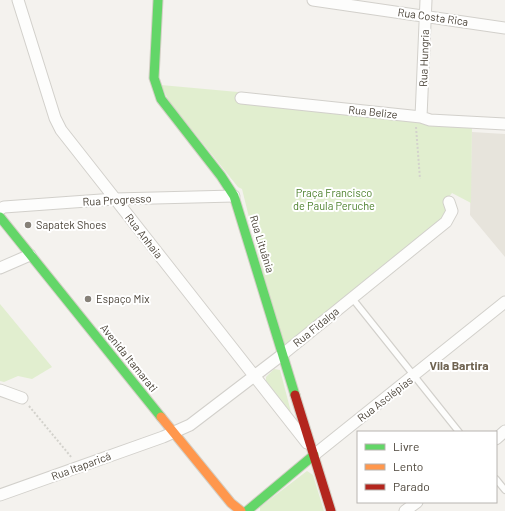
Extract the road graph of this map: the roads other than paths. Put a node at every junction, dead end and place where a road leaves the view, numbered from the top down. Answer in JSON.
{"nodes":[{"id":1,"x":18,"y":0,"type":"edge"},
{"id":2,"x":158,"y":0,"type":"edge"},
{"id":3,"x":313,"y":0,"type":"edge"},
{"id":4,"x":426,"y":0,"type":"edge"},
{"id":5,"x":425,"y":16,"type":"junction"},
{"id":6,"x":505,"y":28,"type":"edge"},
{"id":7,"x":241,"y":98,"type":"dead end"},
{"id":8,"x":418,"y":116,"type":"junction"},
{"id":9,"x":505,"y":124,"type":"edge"},
{"id":10,"x":234,"y":196,"type":"junction"},
{"id":11,"x":115,"y":200,"type":"junction"},
{"id":12,"x":449,"y":202,"type":"dead end"},
{"id":13,"x":0,"y":209,"type":"edge"},
{"id":14,"x":0,"y":217,"type":"edge"},
{"id":15,"x":23,"y":258,"type":"junction"},
{"id":16,"x":0,"y":268,"type":"edge"},
{"id":17,"x":352,"y":298,"type":"junction"},
{"id":18,"x":505,"y":302,"type":"edge"},
{"id":19,"x":283,"y":354,"type":"junction"},
{"id":20,"x":254,"y":376,"type":"junction"},
{"id":21,"x":414,"y":376,"type":"junction"},
{"id":22,"x":0,"y":390,"type":"edge"},
{"id":23,"x":22,"y":398,"type":"road end"},
{"id":24,"x":458,"y":431,"type":"edge"},
{"id":25,"x":505,"y":431,"type":"edge"},
{"id":26,"x":174,"y":433,"type":"junction"},
{"id":27,"x":163,"y":437,"type":"joint"},
{"id":28,"x":497,"y":438,"type":"edge"},
{"id":29,"x":314,"y":453,"type":"junction"},
{"id":30,"x":497,"y":480,"type":"edge"},
{"id":31,"x":505,"y":490,"type":"edge"},
{"id":32,"x":0,"y":495,"type":"edge"},
{"id":33,"x":416,"y":503,"type":"edge"},
{"id":34,"x":241,"y":511,"type":"edge"},
{"id":35,"x":247,"y":511,"type":"edge"},
{"id":36,"x":331,"y":511,"type":"edge"},
{"id":37,"x":405,"y":511,"type":"edge"}],
"edges":[{"from":1,"to":11,"type":"street","name":"Rua Anhaia"},
{"from":2,"to":10,"type":"street","name":"Rua Lituânia"},
{"from":3,"to":5,"type":"street","name":"Rua Costa Rica"},
{"from":4,"to":5,"type":"street","name":"Rua Hungria"},
{"from":5,"to":6,"type":"street","name":"Rua Costa Rica"},
{"from":5,"to":8,"type":"street","name":"Rua Hungria"},
{"from":7,"to":8,"type":"street","name":"Rua Belize"},
{"from":8,"to":9,"type":"street","name":"Rua Belize"},
{"from":10,"to":11,"type":"street","name":"Rua Progresso"},
{"from":10,"to":19,"type":"street","name":"Rua Lituânia"},
{"from":11,"to":13,"type":"street","name":"Rua Progresso"},
{"from":11,"to":20,"type":"street","name":"Rua Anhaia"},
{"from":12,"to":17,"type":"street","name":"Rua Fidalga"},
{"from":14,"to":15,"type":"street","name":"Avenida Itamarati"},
{"from":15,"to":16,"type":"street"},
{"from":15,"to":26,"type":"street","name":"Avenida Itamarati"},
{"from":17,"to":19,"type":"street","name":"Rua Fidalga"},
{"from":17,"to":21,"type":"lane"},
{"from":18,"to":21,"type":"street","name":"Rua Asclépias"},
{"from":19,"to":20,"type":"street","name":"Rua Fidalga"},
{"from":19,"to":29,"type":"street","name":"Rua Lituânia"},
{"from":20,"to":26,"type":"street","name":"Rua Fidalga"},
{"from":20,"to":29,"type":"street","name":"Rua Anhaia"},
{"from":21,"to":24,"type":"lane"},
{"from":21,"to":29,"type":"street","name":"Rua Asclépias"},
{"from":22,"to":23,"type":"street"},
{"from":25,"to":28,"type":"street"},
{"from":26,"to":27,"type":"street","name":"Rua Fidalga"},
{"from":26,"to":34,"type":"street","name":"Avenida Itamarati"},
{"from":27,"to":32,"type":"street","name":"Rua Itaparicá"},
{"from":29,"to":35,"type":"street","name":"Rua Asclépias"},
{"from":29,"to":36,"type":"street","name":"Rua Lituânia"},
{"from":30,"to":31,"type":"lane"},
{"from":33,"to":37,"type":"street"}]}
